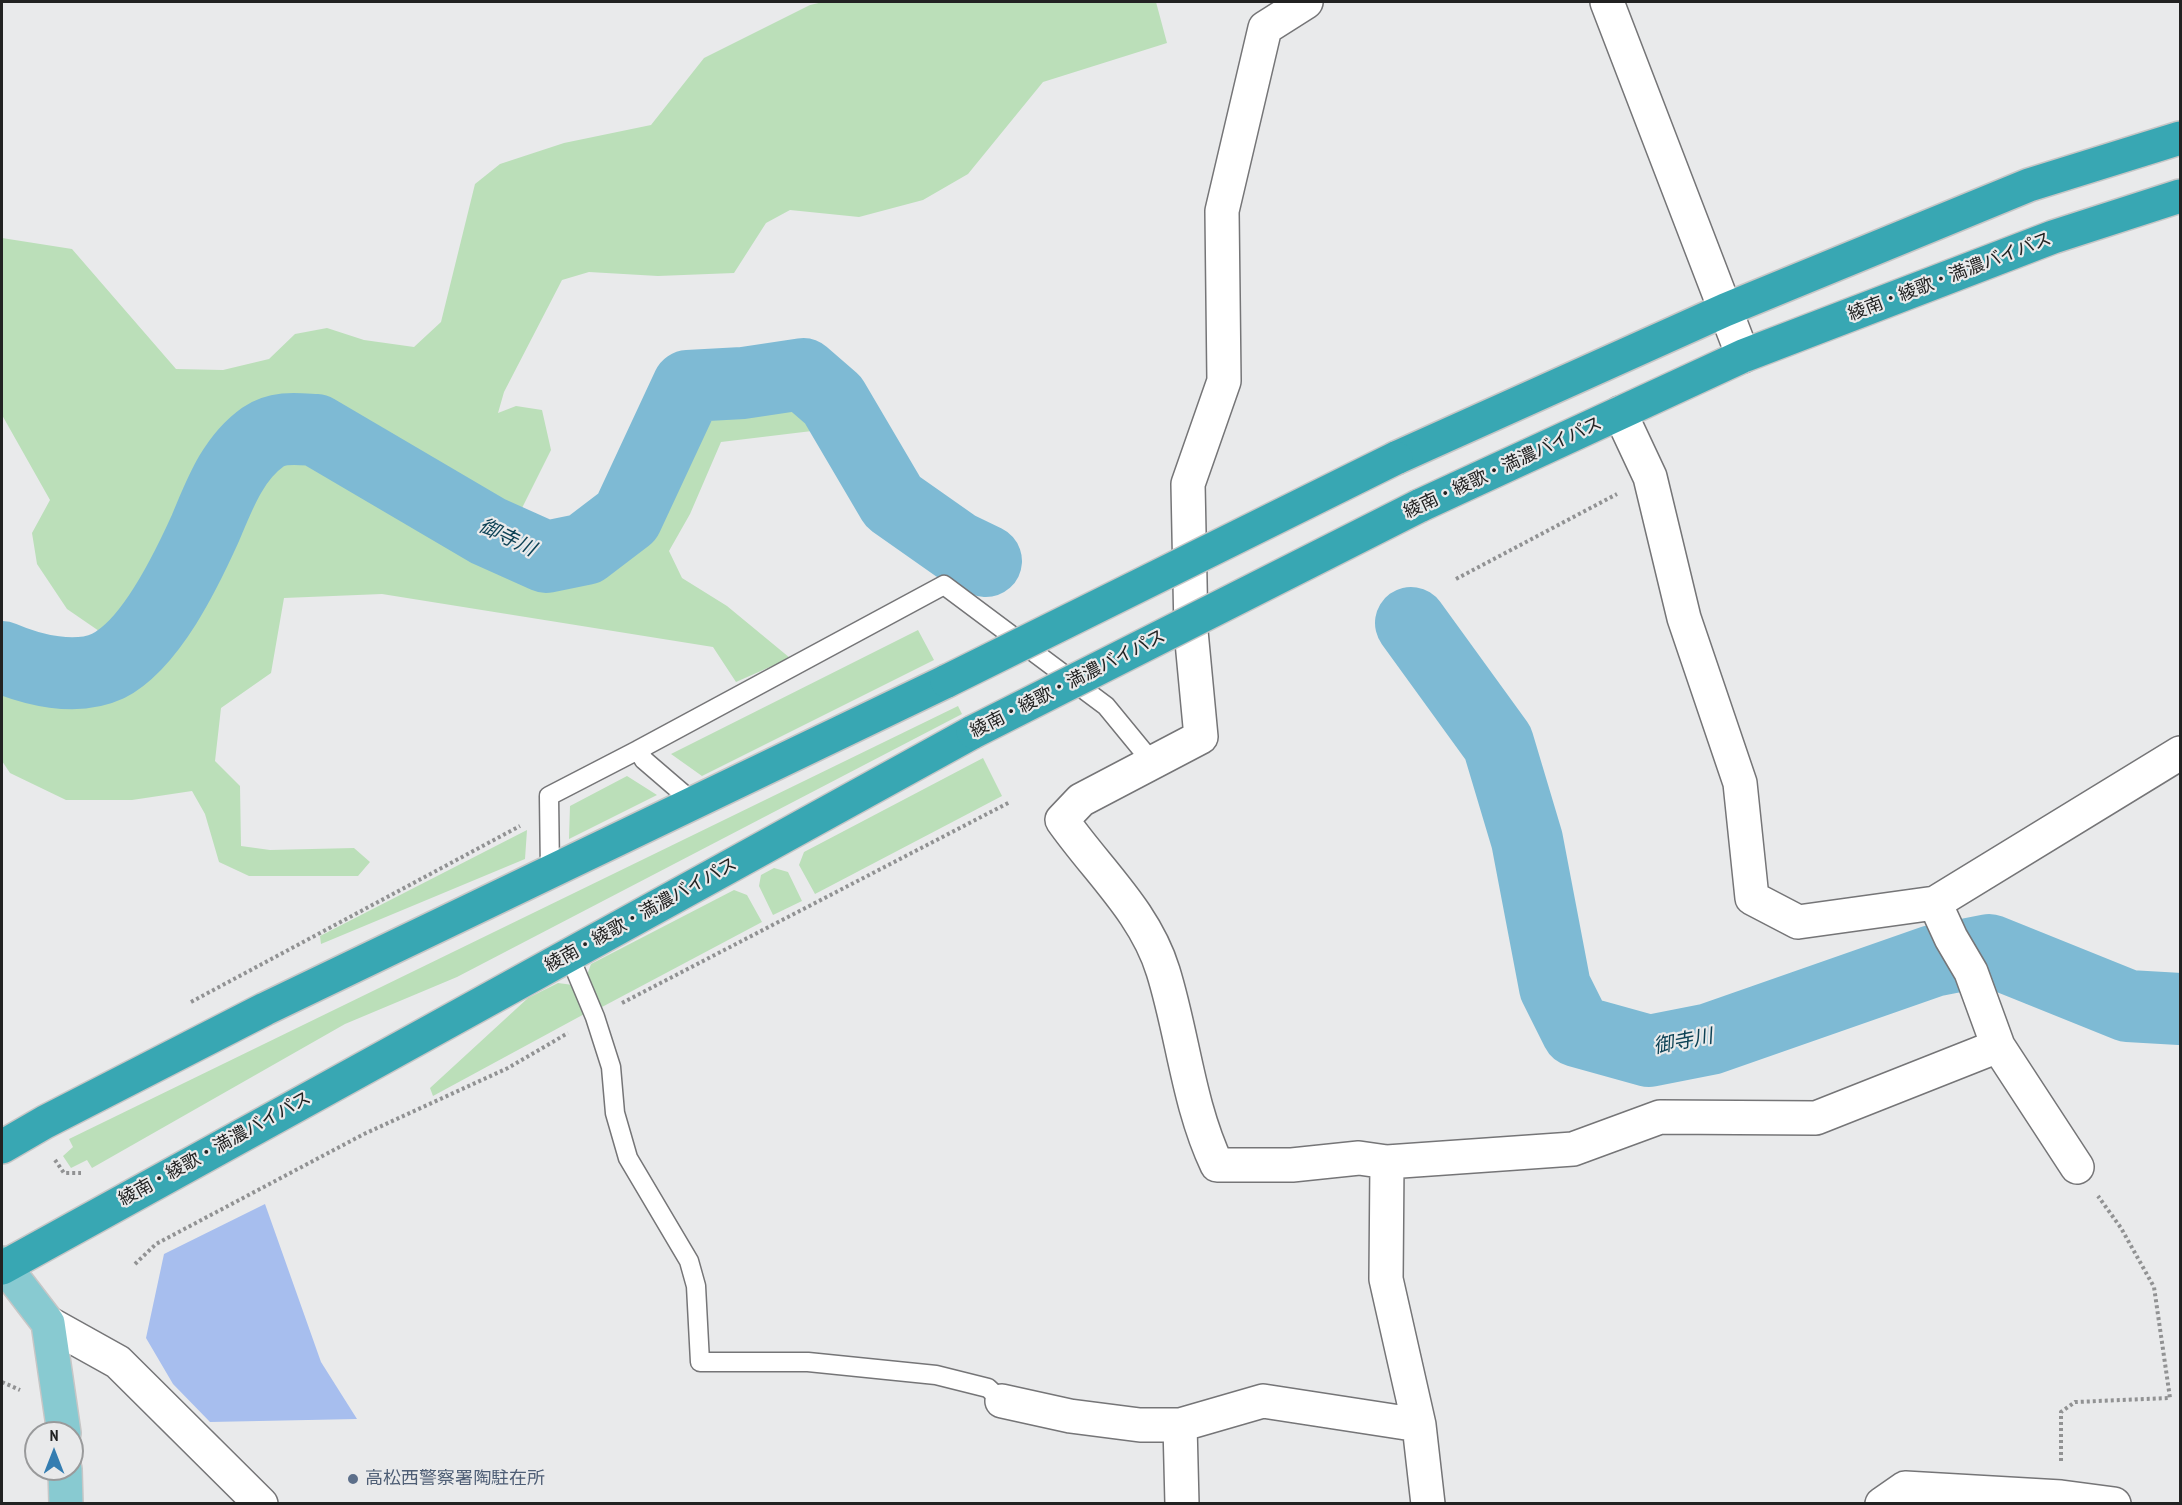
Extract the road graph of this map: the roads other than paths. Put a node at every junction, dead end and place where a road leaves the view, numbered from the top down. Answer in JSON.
{"nodes":[{"id":1,"x":1306,"y":2,"type":"edge"},
{"id":2,"x":1607,"y":2,"type":"edge"},
{"id":3,"x":2181,"y":138,"type":"edge"},
{"id":4,"x":2181,"y":196,"type":"edge"},
{"id":5,"x":1725,"y":310,"type":"junction"},
{"id":6,"x":1743,"y":356,"type":"junction"},
{"id":7,"x":1620,"y":413,"type":"junction"},
{"id":8,"x":638,"y":750,"type":"junction"},
{"id":9,"x":2181,"y":753,"type":"edge"},
{"id":10,"x":1152,"y":762,"type":"junction"},
{"id":11,"x":694,"y":803,"type":"junction"},
{"id":12,"x":550,"y":872,"type":"junction"},
{"id":13,"x":1935,"y":903,"type":"junction"},
{"id":14,"x":569,"y":955,"type":"junction"},
{"id":15,"x":1998,"y":1046,"type":"junction"},
{"id":16,"x":2,"y":1147,"type":"edge"},
{"id":17,"x":1387,"y":1162,"type":"junction"},
{"id":18,"x":2077,"y":1167,"type":"road end"},
{"id":19,"x":2,"y":1266,"type":"edge"},
{"id":20,"x":48,"y":1323,"type":"junction"},
{"id":21,"x":1002,"y":1401,"type":"joint"},
{"id":22,"x":62,"y":1421,"type":"edge"},
{"id":23,"x":1180,"y":1425,"type":"junction"},
{"id":24,"x":1419,"y":1425,"type":"junction"},
{"id":25,"x":65,"y":1481,"type":"edge"},
{"id":26,"x":66,"y":1503,"type":"edge"},
{"id":27,"x":261,"y":1503,"type":"edge"},
{"id":28,"x":1182,"y":1503,"type":"edge"},
{"id":29,"x":1428,"y":1503,"type":"edge"},
{"id":30,"x":1882,"y":1503,"type":"edge"},
{"id":31,"x":2114,"y":1503,"type":"edge"}],
"edges":[{"from":1,"to":10,"type":"street"},
{"from":2,"to":5,"type":"street"},
{"from":3,"to":5,"type":"highway"},
{"from":4,"to":6,"type":"highway","name":"綾南・綾歌・満濃バイパス"},
{"from":5,"to":6,"type":"street"},
{"from":5,"to":11,"type":"highway","bridge":true},
{"from":6,"to":7,"type":"highway","name":"綾南・綾歌・満濃バイパス"},
{"from":7,"to":13,"type":"street"},
{"from":7,"to":14,"type":"highway","name":"綾南・綾歌・満濃バイパス","bridge":true},
{"from":8,"to":10,"type":"lane"},
{"from":8,"to":11,"type":"lane"},
{"from":8,"to":12,"type":"lane"},
{"from":9,"to":13,"type":"street"},
{"from":10,"to":17,"type":"street"},
{"from":11,"to":12,"type":"highway"},
{"from":12,"to":16,"type":"highway"},
{"from":13,"to":15,"type":"street"},
{"from":14,"to":19,"type":"highway","name":"綾南・綾歌・満濃バイパス"},
{"from":14,"to":21,"type":"lane"},
{"from":15,"to":17,"type":"street"},
{"from":15,"to":18,"type":"street"},
{"from":17,"to":24,"type":"street"},
{"from":19,"to":20,"type":"main road"},
{"from":20,"to":22,"type":"main road"},
{"from":20,"to":27,"type":"street"},
{"from":21,"to":23,"type":"street"},
{"from":23,"to":24,"type":"street"},
{"from":23,"to":28,"type":"street"},
{"from":24,"to":29,"type":"street"},
{"from":25,"to":26,"type":"main road"},
{"from":30,"to":31,"type":"street"}]}
